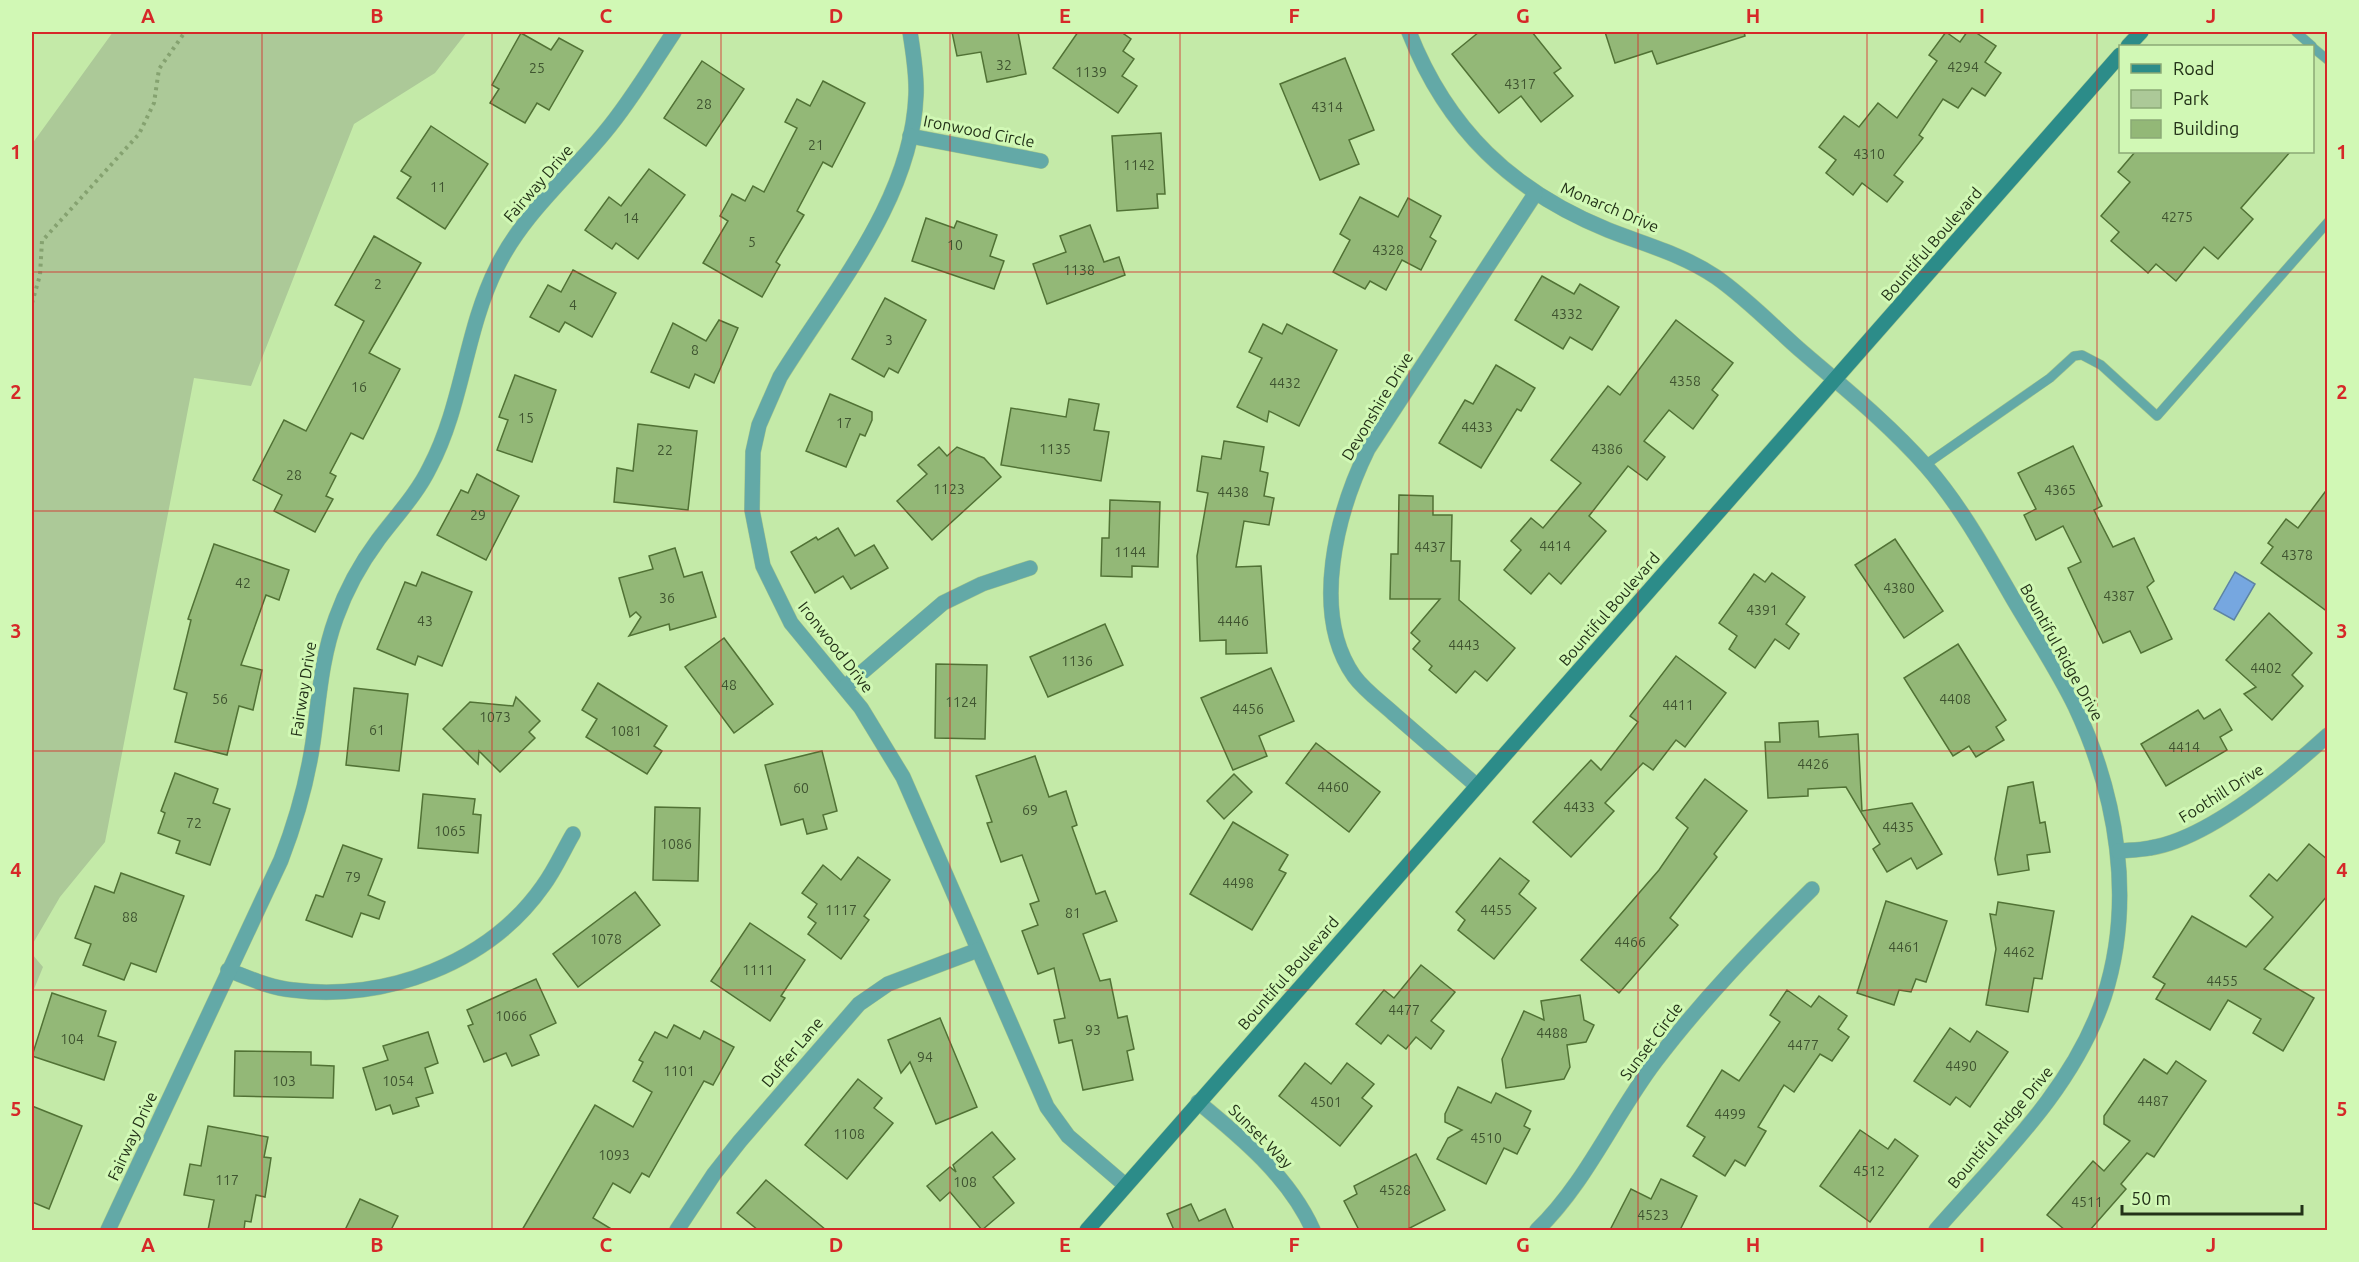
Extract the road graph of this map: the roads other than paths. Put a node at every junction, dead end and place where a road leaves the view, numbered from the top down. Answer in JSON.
{"nodes":[{"id":1,"x":674,"y":32,"type":"edge"},
{"id":2,"x":910,"y":32,"type":"edge"},
{"id":3,"x":1409,"y":32,"type":"edge"},
{"id":4,"x":2141,"y":32,"type":"edge"},
{"id":5,"x":2296,"y":32,"type":"edge"},
{"id":6,"x":2129,"y":45,"type":"edge"},
{"id":7,"x":2311,"y":45,"type":"edge"},
{"id":8,"x":2314,"y":48,"type":"edge"},
{"id":9,"x":2119,"y":57,"type":"edge"},
{"id":10,"x":2328,"y":60,"type":"edge"},
{"id":11,"x":910,"y":136,"type":"junction"},
{"id":12,"x":1041,"y":161,"type":"dead end"},
{"id":13,"x":1535,"y":194,"type":"junction"},
{"id":14,"x":2328,"y":222,"type":"edge"},
{"id":15,"x":1835,"y":380,"type":"junction"},
{"id":16,"x":1925,"y":465,"type":"junction"},
{"id":17,"x":1030,"y":568,"type":"dead end"},
{"id":18,"x":845,"y":687,"type":"junction"},
{"id":19,"x":2328,"y":735,"type":"edge"},
{"id":20,"x":1477,"y":786,"type":"junction"},
{"id":21,"x":573,"y":834,"type":"dead end"},
{"id":22,"x":2118,"y":851,"type":"junction"},
{"id":23,"x":1812,"y":889,"type":"dead end"},
{"id":24,"x":978,"y":950,"type":"junction"},
{"id":25,"x":228,"y":970,"type":"junction"},
{"id":26,"x":1198,"y":1102,"type":"junction"},
{"id":27,"x":1125,"y":1185,"type":"junction"},
{"id":28,"x":108,"y":1230,"type":"edge"},
{"id":29,"x":677,"y":1230,"type":"edge"},
{"id":30,"x":1087,"y":1230,"type":"edge"},
{"id":31,"x":1313,"y":1230,"type":"edge"},
{"id":32,"x":1537,"y":1230,"type":"edge"},
{"id":33,"x":1936,"y":1230,"type":"edge"}],
"edges":[{"from":1,"to":25,"type":"street","name":"Fairway Drive"},
{"from":2,"to":11,"type":"street","name":"Ironwood Drive"},
{"from":3,"to":13,"type":"street","name":"Monarch Drive"},
{"from":4,"to":6,"type":"main road"},
{"from":5,"to":7,"type":"lane"},
{"from":8,"to":10,"type":"lane"},
{"from":9,"to":15,"type":"main road","name":"Bountiful Boulevard"},
{"from":11,"to":12,"type":"street","name":"Ironwood Circle"},
{"from":11,"to":18,"type":"street","name":"Ironwood Drive"},
{"from":13,"to":15,"type":"street","name":"Monarch Drive"},
{"from":13,"to":20,"type":"street","name":"Devonshire Drive"},
{"from":14,"to":16,"type":"lane"},
{"from":15,"to":16,"type":"street","name":"Bountiful Ridge Drive"},
{"from":15,"to":20,"type":"main road","name":"Bountiful Boulevard"},
{"from":16,"to":22,"type":"street","name":"Bountiful Ridge Drive"},
{"from":17,"to":18,"type":"street"},
{"from":18,"to":24,"type":"street","name":"Ironwood Drive"},
{"from":19,"to":22,"type":"street","name":"Foothill Drive"},
{"from":20,"to":26,"type":"main road","name":"Bountiful Boulevard"},
{"from":21,"to":25,"type":"street"},
{"from":22,"to":33,"type":"street","name":"Bountiful Ridge Drive"},
{"from":23,"to":32,"type":"street","name":"Sunset Circle"},
{"from":24,"to":27,"type":"street","name":"Ironwood Drive"},
{"from":24,"to":29,"type":"street","name":"Duffer Lane"},
{"from":25,"to":28,"type":"street","name":"Fairway Drive"},
{"from":26,"to":27,"type":"main road","name":"Bountiful Boulevard"},
{"from":26,"to":31,"type":"street","name":"Sunset Way"},
{"from":27,"to":30,"type":"main road","name":"Bountiful Boulevard"}]}
